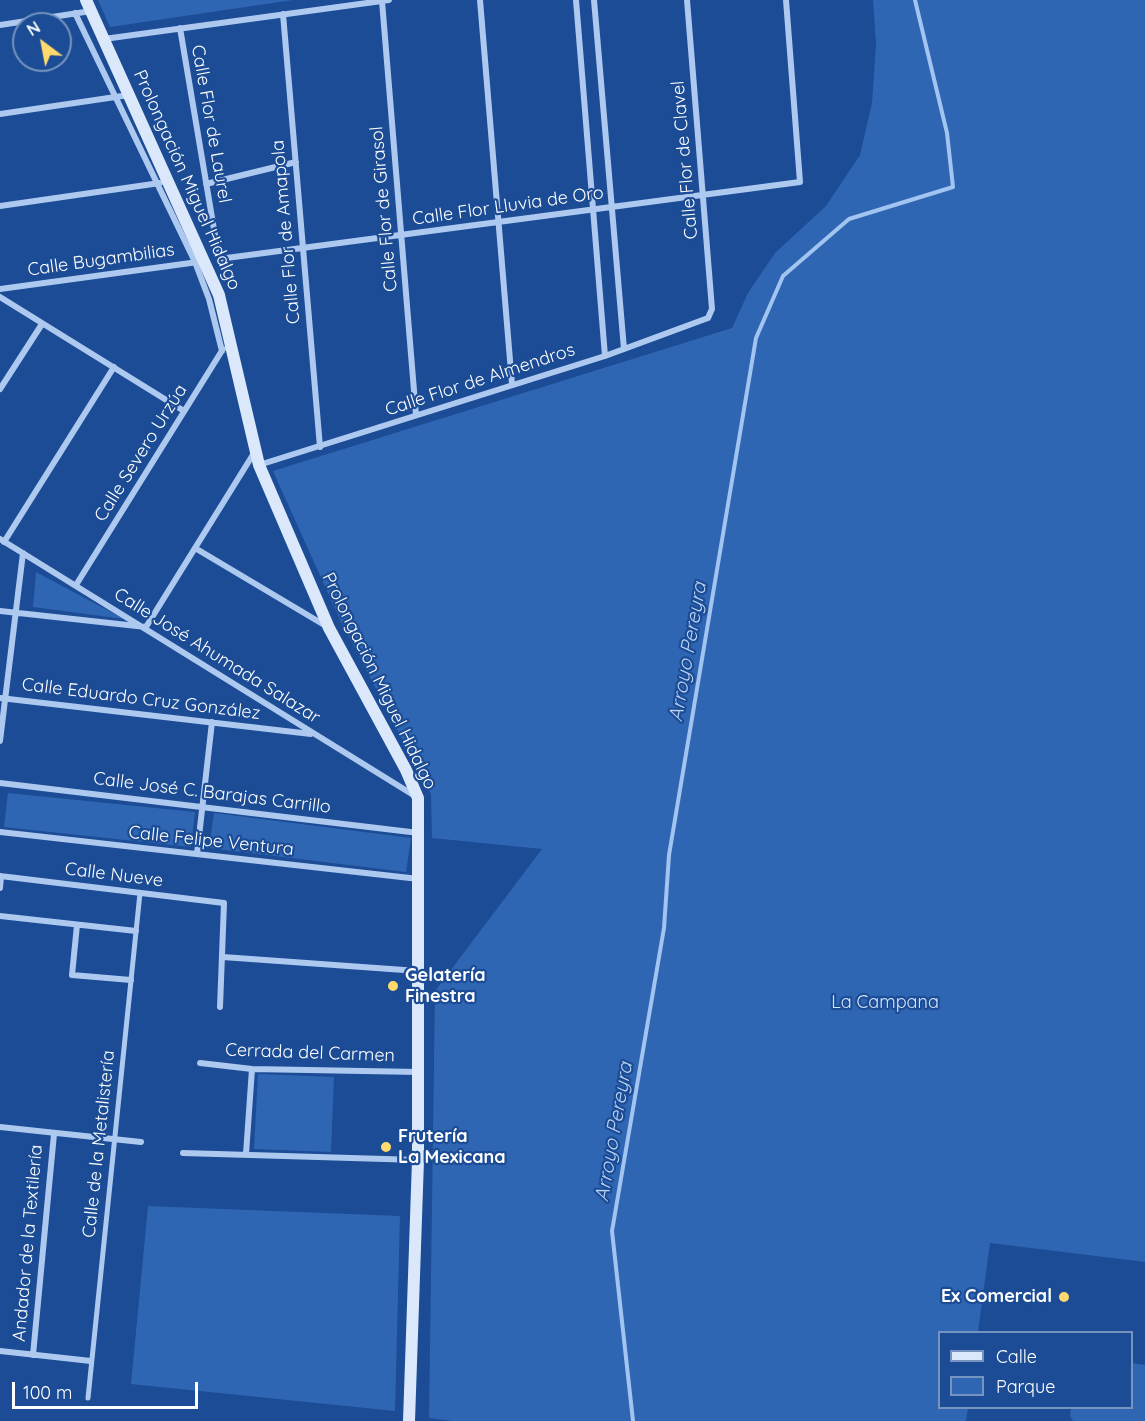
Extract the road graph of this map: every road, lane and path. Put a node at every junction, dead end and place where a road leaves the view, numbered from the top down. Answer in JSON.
{"nodes":[{"id":1,"x":385,"y":0,"type":"edge"},
{"id":2,"x":480,"y":0,"type":"edge"},
{"id":3,"x":576,"y":0,"type":"edge"},
{"id":4,"x":594,"y":0,"type":"edge"},
{"id":5,"x":687,"y":0,"type":"edge"},
{"id":6,"x":786,"y":0,"type":"edge"},
{"id":7,"x":89,"y":5,"type":"edge"},
{"id":8,"x":75,"y":13,"type":"junction"},
{"id":9,"x":284,"y":14,"type":"junction"},
{"id":10,"x":0,"y":25,"type":"edge"},
{"id":11,"x":180,"y":28,"type":"junction"},
{"id":12,"x":104,"y":39,"type":"junction"},
{"id":13,"x":130,"y":94,"type":"junction"},
{"id":14,"x":116,"y":96,"type":"junction"},
{"id":15,"x":0,"y":114,"type":"edge"},
{"id":16,"x":296,"y":162,"type":"junction"},
{"id":17,"x":164,"y":182,"type":"junction"},
{"id":18,"x":207,"y":184,"type":"junction"},
{"id":19,"x":702,"y":195,"type":"junction"},
{"id":20,"x":0,"y":206,"type":"edge"},
{"id":21,"x":612,"y":207,"type":"junction"},
{"id":22,"x":593,"y":210,"type":"junction"},
{"id":23,"x":498,"y":222,"type":"junction"},
{"id":24,"x":401,"y":235,"type":"junction"},
{"id":25,"x":303,"y":248,"type":"junction"},
{"id":26,"x":219,"y":259,"type":"joint"},
{"id":27,"x":201,"y":261,"type":"junction"},
{"id":28,"x":0,"y":290,"type":"edge"},
{"id":29,"x":0,"y":297,"type":"edge"},
{"id":30,"x":708,"y":318,"type":"joint"},
{"id":31,"x":42,"y":324,"type":"junction"},
{"id":32,"x":231,"y":336,"type":"junction"},
{"id":33,"x":624,"y":349,"type":"junction"},
{"id":34,"x":222,"y":351,"type":"junction"},
{"id":35,"x":605,"y":356,"type":"junction"},
{"id":36,"x":114,"y":367,"type":"junction"},
{"id":37,"x":512,"y":384,"type":"junction"},
{"id":38,"x":0,"y":389,"type":"edge"},
{"id":39,"x":184,"y":411,"type":"junction"},
{"id":40,"x":416,"y":415,"type":"junction"},
{"id":41,"x":320,"y":447,"type":"junction"},
{"id":42,"x":254,"y":452,"type":"junction"},
{"id":43,"x":259,"y":465,"type":"junction"},
{"id":44,"x":2,"y":540,"type":"edge"},
{"id":45,"x":195,"y":548,"type":"junction"},
{"id":46,"x":22,"y":553,"type":"junction"},
{"id":47,"x":76,"y":585,"type":"junction"},
{"id":48,"x":0,"y":611,"type":"edge"},
{"id":49,"x":15,"y":612,"type":"junction"},
{"id":50,"x":146,"y":627,"type":"junction"},
{"id":51,"x":329,"y":628,"type":"junction"},
{"id":52,"x":3,"y":698,"type":"edge"},
{"id":53,"x":212,"y":722,"type":"junction"},
{"id":54,"x":314,"y":734,"type":"junction"},
{"id":55,"x":0,"y":741,"type":"edge"},
{"id":56,"x":0,"y":783,"type":"edge"},
{"id":57,"x":418,"y":798,"type":"junction"},
{"id":58,"x":203,"y":808,"type":"junction"},
{"id":59,"x":0,"y":832,"type":"edge"},
{"id":60,"x":420,"y":834,"type":"junction"},
{"id":61,"x":197,"y":854,"type":"junction"},
{"id":62,"x":1,"y":876,"type":"edge"},
{"id":63,"x":419,"y":879,"type":"junction"},
{"id":64,"x":0,"y":888,"type":"edge"},
{"id":65,"x":140,"y":893,"type":"junction"},
{"id":66,"x":0,"y":916,"type":"edge"},
{"id":67,"x":76,"y":925,"type":"junction"},
{"id":68,"x":136,"y":931,"type":"junction"},
{"id":69,"x":223,"y":957,"type":"junction"},
{"id":70,"x":419,"y":972,"type":"junction"},
{"id":71,"x":131,"y":980,"type":"junction"},
{"id":72,"x":220,"y":1007,"type":"dead end"},
{"id":73,"x":200,"y":1063,"type":"dead end"},
{"id":74,"x":252,"y":1069,"type":"junction"},
{"id":75,"x":419,"y":1072,"type":"junction"},
{"id":76,"x":0,"y":1127,"type":"edge"},
{"id":77,"x":54,"y":1134,"type":"junction"},
{"id":78,"x":116,"y":1139,"type":"junction"},
{"id":79,"x":141,"y":1142,"type":"dead end"},
{"id":80,"x":183,"y":1153,"type":"dead end"},
{"id":81,"x":246,"y":1154,"type":"junction"},
{"id":82,"x":418,"y":1160,"type":"junction"},
{"id":83,"x":0,"y":1351,"type":"edge"},
{"id":84,"x":33,"y":1354,"type":"junction"},
{"id":85,"x":91,"y":1361,"type":"junction"},
{"id":86,"x":88,"y":1398,"type":"dead end"},
{"id":87,"x":410,"y":1421,"type":"edge"}],
"edges":[{"from":1,"to":9,"type":"street"},
{"from":1,"to":24,"type":"street","name":"Calle Flor de Girasol"},
{"from":2,"to":23,"type":"street"},
{"from":3,"to":22,"type":"street"},
{"from":4,"to":21,"type":"street"},
{"from":5,"to":19,"type":"street","name":"Calle Flor de Clavel"},
{"from":6,"to":19,"type":"street","name":"Calle Flor Lluvia de Oro"},
{"from":7,"to":8,"type":"street"},
{"from":7,"to":12,"type":"main road","name":"Prolongación Miguel Hidalgo"},
{"from":8,"to":10,"type":"street"},
{"from":8,"to":14,"type":"street"},
{"from":9,"to":11,"type":"street"},
{"from":9,"to":16,"type":"street","name":"Calle Flor de Amapola"},
{"from":11,"to":12,"type":"street"},
{"from":11,"to":18,"type":"street","name":"Calle Flor de Laurel"},
{"from":12,"to":13,"type":"main road","name":"Prolongación Miguel Hidalgo"},
{"from":13,"to":14,"type":"street"},
{"from":13,"to":17,"type":"main road","name":"Prolongación Miguel Hidalgo"},
{"from":14,"to":15,"type":"street"},
{"from":14,"to":17,"type":"street"},
{"from":16,"to":18,"type":"street"},
{"from":16,"to":25,"type":"street","name":"Calle Flor de Amapola"},
{"from":17,"to":20,"type":"street"},
{"from":17,"to":27,"type":"main road","name":"Prolongación Miguel Hidalgo"},
{"from":18,"to":26,"type":"street","name":"Calle Flor de Laurel"},
{"from":19,"to":21,"type":"street","name":"Calle Flor Lluvia de Oro"},
{"from":19,"to":30,"type":"street","name":"Calle Flor de Clavel"},
{"from":21,"to":22,"type":"street","name":"Calle Flor Lluvia de Oro"},
{"from":21,"to":33,"type":"street"},
{"from":22,"to":23,"type":"street","name":"Calle Flor Lluvia de Oro"},
{"from":22,"to":35,"type":"street"},
{"from":23,"to":24,"type":"street","name":"Calle Flor Lluvia de Oro"},
{"from":23,"to":37,"type":"street"},
{"from":24,"to":25,"type":"street","name":"Calle Flor Lluvia de Oro"},
{"from":24,"to":40,"type":"street","name":"Calle Flor de Girasol"},
{"from":25,"to":26,"type":"street","name":"Calle Flor Lluvia de Oro"},
{"from":25,"to":41,"type":"street","name":"Calle Flor de Amapola"},
{"from":27,"to":28,"type":"street","name":"Calle Bugambilias"},
{"from":27,"to":32,"type":"main road","name":"Prolongación Miguel Hidalgo"},
{"from":27,"to":34,"type":"street"},
{"from":29,"to":31,"type":"street"},
{"from":30,"to":33,"type":"street","name":"Calle Flor de Almendros"},
{"from":31,"to":36,"type":"street"},
{"from":31,"to":38,"type":"street"},
{"from":32,"to":34,"type":"street","name":"Calle Severo Urzúa"},
{"from":32,"to":42,"type":"main road","name":"Prolongación Miguel Hidalgo"},
{"from":33,"to":35,"type":"street","name":"Calle Flor de Almendros"},
{"from":34,"to":39,"type":"street","name":"Calle Severo Urzúa"},
{"from":35,"to":37,"type":"street","name":"Calle Flor de Almendros"},
{"from":36,"to":39,"type":"street"},
{"from":36,"to":44,"type":"street"},
{"from":37,"to":40,"type":"street","name":"Calle Flor de Almendros"},
{"from":39,"to":47,"type":"street","name":"Calle Severo Urzúa"},
{"from":40,"to":41,"type":"street","name":"Calle Flor de Almendros"},
{"from":41,"to":43,"type":"street","name":"Calle Flor de Almendros"},
{"from":42,"to":43,"type":"main road","name":"Prolongación Miguel Hidalgo"},
{"from":42,"to":45,"type":"street"},
{"from":43,"to":51,"type":"main road","name":"Prolongación Miguel Hidalgo"},
{"from":44,"to":46,"type":"street","name":"Calle José Ahumada Salazar"},
{"from":45,"to":50,"type":"street"},
{"from":45,"to":51,"type":"street"},
{"from":46,"to":47,"type":"street","name":"Calle José Ahumada Salazar"},
{"from":46,"to":49,"type":"street"},
{"from":47,"to":50,"type":"street","name":"Calle José Ahumada Salazar"},
{"from":48,"to":49,"type":"street"},
{"from":49,"to":50,"type":"street"},
{"from":49,"to":52,"type":"street"},
{"from":50,"to":54,"type":"street","name":"Calle José Ahumada Salazar"},
{"from":51,"to":57,"type":"main road","name":"Prolongación Miguel Hidalgo"},
{"from":52,"to":53,"type":"street","name":"Calle Eduardo Cruz González"},
{"from":52,"to":55,"type":"street"},
{"from":53,"to":54,"type":"street","name":"Calle Eduardo Cruz González"},
{"from":53,"to":58,"type":"street"},
{"from":54,"to":57,"type":"street","name":"Calle José Ahumada Salazar"},
{"from":56,"to":58,"type":"street","name":"Calle José C. Barajas Carrillo"},
{"from":57,"to":60,"type":"main road","name":"Prolongación Miguel Hidalgo"},
{"from":58,"to":60,"type":"street","name":"Calle José C. Barajas Carrillo"},
{"from":58,"to":61,"type":"street"},
{"from":59,"to":61,"type":"street","name":"Calle Felipe Ventura"},
{"from":60,"to":63,"type":"main road","name":"Prolongación Miguel Hidalgo"},
{"from":61,"to":63,"type":"street","name":"Calle Felipe Ventura"},
{"from":62,"to":64,"type":"street"},
{"from":62,"to":65,"type":"street","name":"Calle Nueve"},
{"from":63,"to":70,"type":"main road","name":"Prolongación Miguel Hidalgo"},
{"from":65,"to":68,"type":"street","name":"Calle de la Metalistería"},
{"from":65,"to":69,"type":"street","name":"Calle Nueve"},
{"from":66,"to":67,"type":"street"},
{"from":67,"to":68,"type":"street"},
{"from":67,"to":71,"type":"street"},
{"from":68,"to":71,"type":"street","name":"Calle de la Metalistería"},
{"from":69,"to":70,"type":"street"},
{"from":69,"to":72,"type":"street"},
{"from":70,"to":75,"type":"main road","name":"Prolongación Miguel Hidalgo"},
{"from":71,"to":78,"type":"street","name":"Calle de la Metalistería"},
{"from":73,"to":74,"type":"street","name":"Cerrada del Carmen"},
{"from":74,"to":75,"type":"street","name":"Cerrada del Carmen"},
{"from":74,"to":81,"type":"street"},
{"from":75,"to":82,"type":"main road","name":"Prolongación Miguel Hidalgo"},
{"from":76,"to":77,"type":"street"},
{"from":77,"to":78,"type":"street"},
{"from":77,"to":84,"type":"street","name":"Andador de la Textilería"},
{"from":78,"to":79,"type":"street"},
{"from":78,"to":85,"type":"street","name":"Calle de la Metalistería"},
{"from":80,"to":81,"type":"street"},
{"from":81,"to":82,"type":"street"},
{"from":82,"to":87,"type":"main road","name":"Prolongación Miguel Hidalgo"},
{"from":83,"to":84,"type":"street"},
{"from":84,"to":85,"type":"street"},
{"from":85,"to":86,"type":"street","name":"Calle de la Metalistería"}]}
